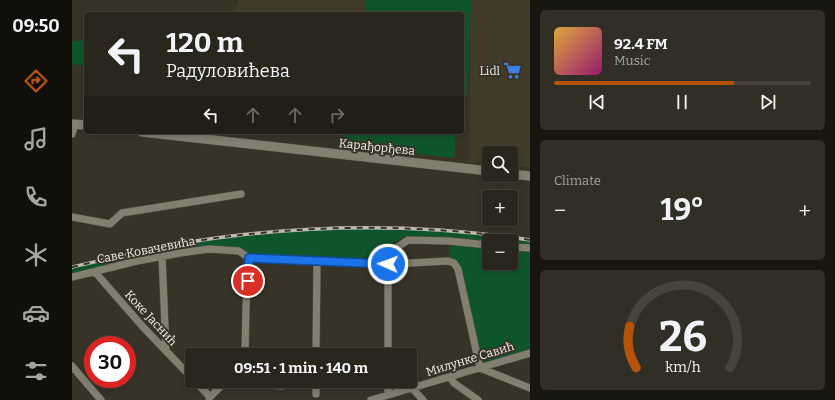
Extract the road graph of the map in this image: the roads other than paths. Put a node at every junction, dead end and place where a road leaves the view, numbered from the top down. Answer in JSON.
{"nodes":[{"id":1,"x":73,"y":124,"type":"edge"},
{"id":2,"x":84,"y":125,"type":"edge"},
{"id":3,"x":72,"y":134,"type":"edge"},
{"id":4,"x":160,"y":134,"type":"edge"},
{"id":5,"x":482,"y":170,"type":"edge"},
{"id":6,"x":518,"y":175,"type":"edge"},
{"id":7,"x":530,"y":176,"type":"edge"},
{"id":8,"x":241,"y":194,"type":"dead end"},
{"id":9,"x":72,"y":217,"type":"edge"},
{"id":10,"x":482,"y":243,"type":"edge"},
{"id":11,"x":518,"y":247,"type":"edge"},
{"id":12,"x":530,"y":248,"type":"edge"},
{"id":13,"x":162,"y":256,"type":"junction"},
{"id":14,"x":249,"y":258,"type":"junction"},
{"id":15,"x":317,"y":261,"type":"junction"},
{"id":16,"x":388,"y":264,"type":"junction"},
{"id":17,"x":95,"y":272,"type":"junction"},
{"id":18,"x":72,"y":277,"type":"edge"},
{"id":19,"x":245,"y":348,"type":"edge"},
{"id":20,"x":316,"y":348,"type":"edge"},
{"id":21,"x":388,"y":348,"type":"edge"},
{"id":22,"x":166,"y":351,"type":"junction"},
{"id":23,"x":530,"y":352,"type":"edge"},
{"id":24,"x":72,"y":366,"type":"edge"},
{"id":25,"x":480,"y":368,"type":"junction"},
{"id":26,"x":185,"y":371,"type":"edge"},
{"id":27,"x":450,"y":377,"type":"junction"},
{"id":28,"x":417,"y":387,"type":"edge"},
{"id":29,"x":201,"y":388,"type":"edge"},
{"id":30,"x":219,"y":388,"type":"edge"},
{"id":31,"x":316,"y":388,"type":"edge"},
{"id":32,"x":388,"y":388,"type":"edge"},
{"id":33,"x":412,"y":388,"type":"joint"},
{"id":34,"x":530,"y":388,"type":"edge"},
{"id":35,"x":316,"y":394,"type":"dead end"},
{"id":36,"x":388,"y":395,"type":"junction"},
{"id":37,"x":210,"y":398,"type":"edge"},
{"id":38,"x":101,"y":400,"type":"edge"},
{"id":39,"x":372,"y":400,"type":"edge"},
{"id":40,"x":423,"y":400,"type":"edge"},
{"id":41,"x":478,"y":400,"type":"edge"}],
"edges":[{"from":1,"to":2,"type":"street"},
{"from":1,"to":3,"type":"street"},
{"from":4,"to":5,"type":"street","name":"Карађорђева"},
{"from":6,"to":7,"type":"street"},
{"from":8,"to":9,"type":"street"},
{"from":10,"to":16,"type":"street"},
{"from":11,"to":12,"type":"street"},
{"from":13,"to":14,"type":"street","name":"Саве Ковачевића"},
{"from":13,"to":17,"type":"street","name":"Саве Ковачевића"},
{"from":13,"to":22,"type":"street"},
{"from":14,"to":15,"type":"street","name":"Саве Ковачевића"},
{"from":14,"to":19,"type":"street"},
{"from":15,"to":16,"type":"street","name":"Саве Ковачевића"},
{"from":15,"to":20,"type":"street"},
{"from":16,"to":21,"type":"street"},
{"from":16,"to":25,"type":"street","name":"Саве Ковачевића"},
{"from":17,"to":18,"type":"street","name":"Саве Ковачевића"},
{"from":17,"to":22,"type":"street","name":"Коке Јаснић"},
{"from":22,"to":26,"type":"street","name":"Коке Јаснић"},
{"from":23,"to":25,"type":"street","name":"Милунке Савић"},
{"from":24,"to":38,"type":"street"},
{"from":25,"to":27,"type":"street","name":"Милунке Савић"},
{"from":25,"to":34,"type":"street"},
{"from":27,"to":28,"type":"street","name":"Милунке Савић"},
{"from":27,"to":41,"type":"street"},
{"from":29,"to":37,"type":"street"},
{"from":30,"to":37,"type":"street"},
{"from":31,"to":35,"type":"street"},
{"from":32,"to":36,"type":"street"},
{"from":33,"to":36,"type":"street","name":"Милунке Савић"},
{"from":33,"to":40,"type":"street"},
{"from":36,"to":39,"type":"street","name":"Милунке Савић"}]}
